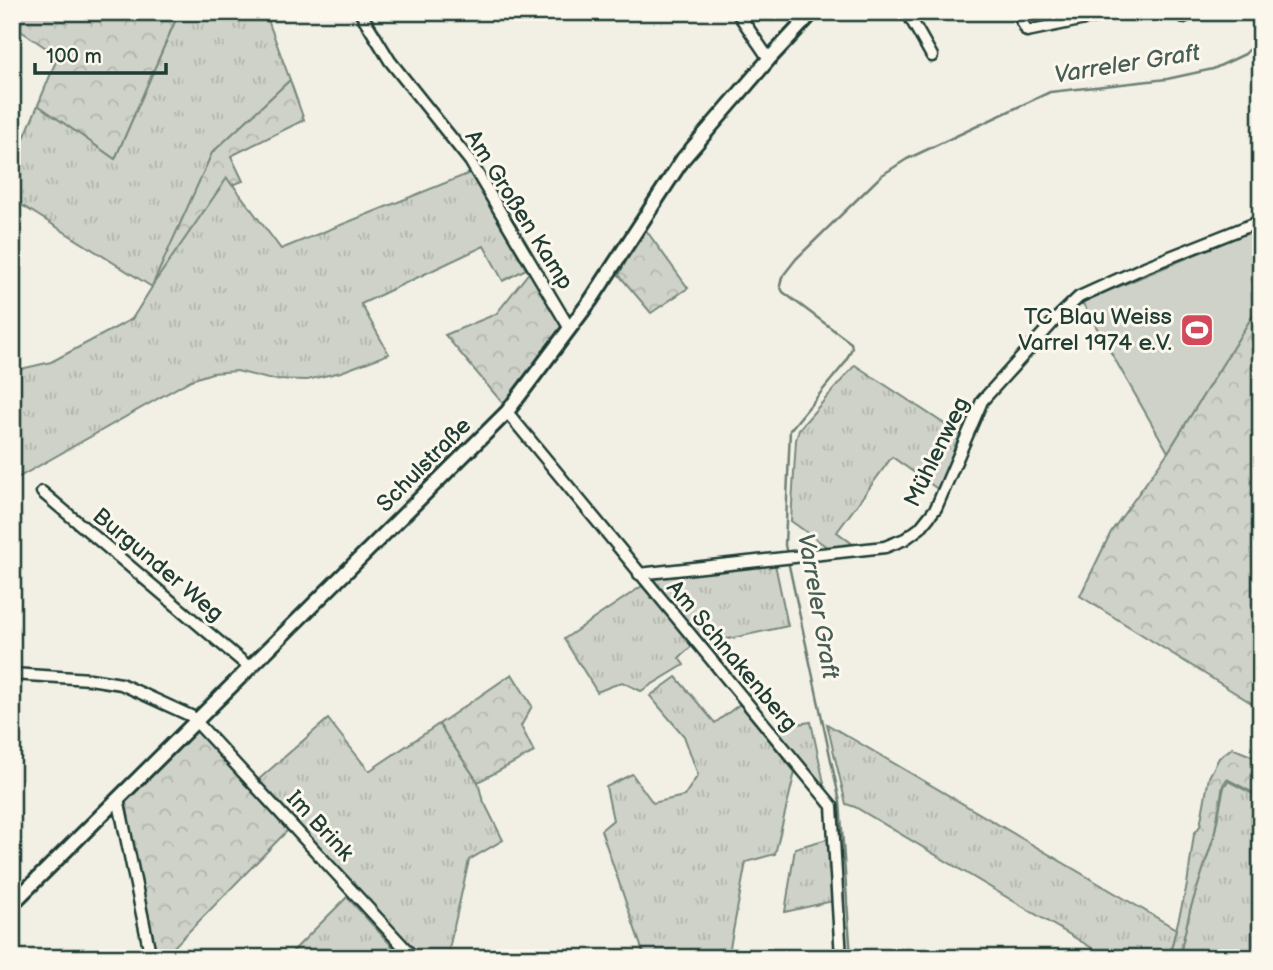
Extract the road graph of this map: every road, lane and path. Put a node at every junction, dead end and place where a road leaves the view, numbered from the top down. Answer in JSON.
{"nodes":[{"id":1,"x":360,"y":12,"type":"edge"},
{"id":2,"x":737,"y":12,"type":"edge"},
{"id":3,"x":813,"y":12,"type":"edge"},
{"id":4,"x":907,"y":12,"type":"edge"},
{"id":5,"x":1017,"y":12,"type":"edge"},
{"id":6,"x":1119,"y":12,"type":"edge"},
{"id":7,"x":1099,"y":14,"type":"edge"},
{"id":8,"x":932,"y":56,"type":"dead end"},
{"id":9,"x":769,"y":59,"type":"junction"},
{"id":10,"x":1261,"y":221,"type":"edge"},
{"id":11,"x":570,"y":328,"type":"junction"},
{"id":12,"x":507,"y":412,"type":"junction"},
{"id":13,"x":42,"y":492,"type":"dead end"},
{"id":14,"x":639,"y":574,"type":"junction"},
{"id":15,"x":250,"y":668,"type":"junction"},
{"id":16,"x":12,"y":674,"type":"edge"},
{"id":17,"x":196,"y":722,"type":"junction"},
{"id":18,"x":118,"y":798,"type":"junction"},
{"id":19,"x":12,"y":904,"type":"edge"},
{"id":20,"x":151,"y":958,"type":"edge"},
{"id":21,"x":415,"y":958,"type":"edge"},
{"id":22,"x":841,"y":958,"type":"edge"}],
"edges":[{"from":1,"to":11,"type":"street","name":"Am Großen Kamp"},
{"from":2,"to":9,"type":"street"},
{"from":3,"to":9,"type":"street","name":"Schulstraße"},
{"from":4,"to":8,"type":"street"},
{"from":5,"to":7,"type":"street"},
{"from":6,"to":7,"type":"street"},
{"from":9,"to":11,"type":"street","name":"Schulstraße"},
{"from":10,"to":14,"type":"street","name":"Mühlenweg"},
{"from":11,"to":12,"type":"street","name":"Schulstraße"},
{"from":12,"to":14,"type":"street","name":"Am Schnakenberg"},
{"from":12,"to":15,"type":"street","name":"Schulstraße"},
{"from":13,"to":15,"type":"street","name":"Burgunder Weg"},
{"from":14,"to":22,"type":"street","name":"Am Schnakenberg"},
{"from":15,"to":17,"type":"street","name":"Schulstraße"},
{"from":16,"to":17,"type":"street","name":"Im Brink"},
{"from":17,"to":18,"type":"street","name":"Schulstraße"},
{"from":17,"to":21,"type":"street","name":"Im Brink"},
{"from":18,"to":19,"type":"street","name":"Schulstraße"},
{"from":18,"to":20,"type":"street"}]}
